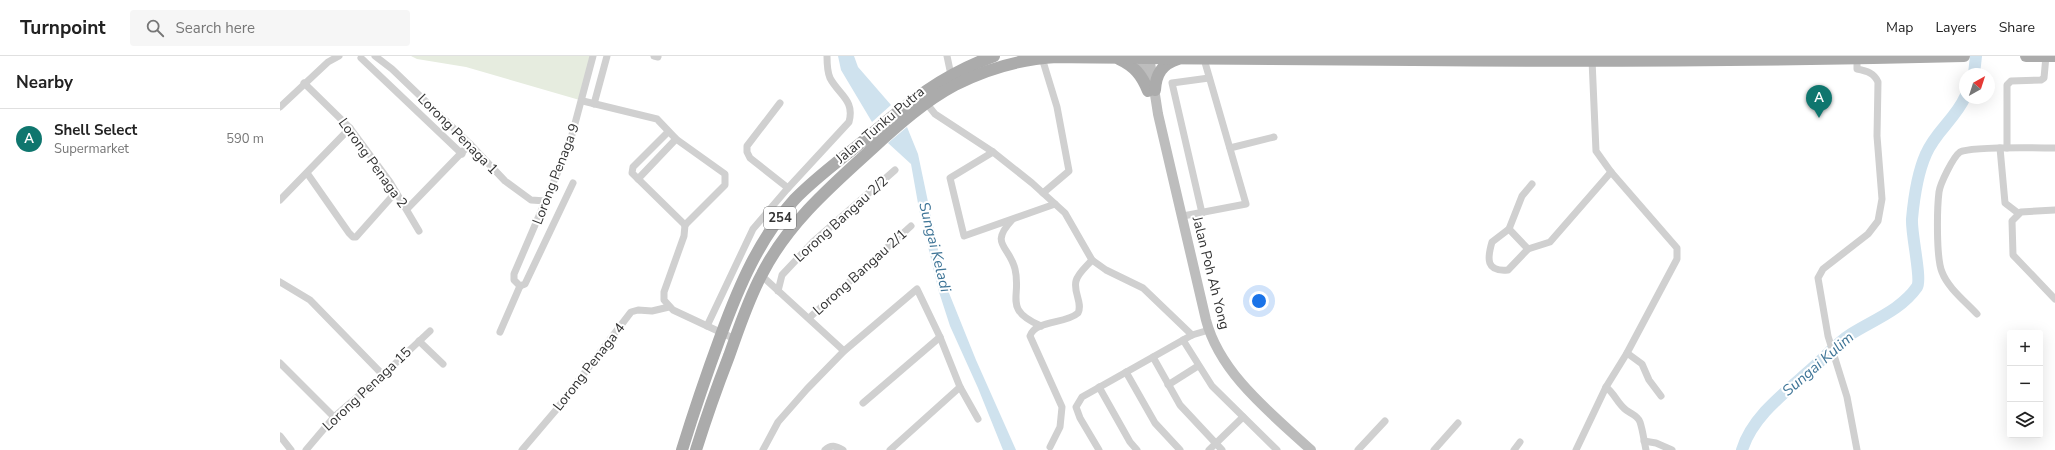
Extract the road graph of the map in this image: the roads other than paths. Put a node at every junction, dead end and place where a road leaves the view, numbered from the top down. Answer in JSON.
{"nodes":[{"id":1,"x":339,"y":56,"type":"edge"},
{"id":2,"x":375,"y":56,"type":"edge"},
{"id":3,"x":593,"y":56,"type":"edge"},
{"id":4,"x":607,"y":56,"type":"edge"},
{"id":5,"x":827,"y":56,"type":"edge"},
{"id":6,"x":947,"y":56,"type":"edge"},
{"id":7,"x":994,"y":56,"type":"edge"},
{"id":8,"x":1958,"y":56,"type":"edge"},
{"id":9,"x":1964,"y":56,"type":"edge"},
{"id":10,"x":2026,"y":56,"type":"edge"},
{"id":11,"x":2046,"y":56,"type":"edge"},
{"id":12,"x":2055,"y":56,"type":"edge"},
{"id":13,"x":1145,"y":57,"type":"edge"},
{"id":14,"x":1857,"y":57,"type":"edge"},
{"id":15,"x":361,"y":58,"type":"dead end"},
{"id":16,"x":1042,"y":58,"type":"junction"},
{"id":17,"x":1102,"y":58,"type":"junction"},
{"id":18,"x":1179,"y":58,"type":"junction"},
{"id":19,"x":1590,"y":58,"type":"edge"},
{"id":20,"x":1624,"y":58,"type":"edge"},
{"id":21,"x":1204,"y":59,"type":"junction"},
{"id":22,"x":951,"y":74,"type":"junction"},
{"id":23,"x":1209,"y":78,"type":"junction"},
{"id":24,"x":304,"y":83,"type":"junction"},
{"id":25,"x":1152,"y":90,"type":"junction"},
{"id":26,"x":583,"y":101,"type":"junction"},
{"id":27,"x":780,"y":103,"type":"dead end"},
{"id":28,"x":594,"y":104,"type":"junction"},
{"id":29,"x":927,"y":104,"type":"junction"},
{"id":30,"x":280,"y":107,"type":"edge"},
{"id":31,"x":902,"y":115,"type":"junction"},
{"id":32,"x":350,"y":128,"type":"junction"},
{"id":33,"x":668,"y":132,"type":"junction"},
{"id":34,"x":878,"y":136,"type":"junction"},
{"id":35,"x":1274,"y":137,"type":"dead end"},
{"id":36,"x":676,"y":140,"type":"junction"},
{"id":37,"x":470,"y":144,"type":"junction"},
{"id":38,"x":1230,"y":148,"type":"junction"},
{"id":39,"x":2003,"y":148,"type":"junction"},
{"id":40,"x":2055,"y":148,"type":"edge"},
{"id":41,"x":993,"y":152,"type":"junction"},
{"id":42,"x":462,"y":154,"type":"junction"},
{"id":43,"x":895,"y":170,"type":"dead end"},
{"id":44,"x":1611,"y":172,"type":"junction"},
{"id":45,"x":307,"y":173,"type":"junction"},
{"id":46,"x":638,"y":179,"type":"junction"},
{"id":47,"x":573,"y":183,"type":"dead end"},
{"id":48,"x":1532,"y":184,"type":"dead end"},
{"id":49,"x":788,"y":188,"type":"junction"},
{"id":50,"x":396,"y":192,"type":"junction"},
{"id":51,"x":1043,"y":193,"type":"junction"},
{"id":52,"x":280,"y":200,"type":"edge"},
{"id":53,"x":546,"y":201,"type":"junction"},
{"id":54,"x":1055,"y":204,"type":"junction"},
{"id":55,"x":407,"y":209,"type":"junction"},
{"id":56,"x":2055,"y":210,"type":"edge"},
{"id":57,"x":1202,"y":213,"type":"junction"},
{"id":58,"x":2018,"y":213,"type":"junction"},
{"id":59,"x":1183,"y":216,"type":"junction"},
{"id":60,"x":1013,"y":219,"type":"junction"},
{"id":61,"x":686,"y":224,"type":"junction"},
{"id":62,"x":911,"y":226,"type":"dead end"},
{"id":63,"x":1509,"y":229,"type":"junction"},
{"id":64,"x":420,"y":231,"type":"dead end"},
{"id":65,"x":1528,"y":249,"type":"junction"},
{"id":66,"x":1092,"y":260,"type":"junction"},
{"id":67,"x":761,"y":275,"type":"junction"},
{"id":68,"x":280,"y":282,"type":"edge"},
{"id":69,"x":523,"y":285,"type":"junction"},
{"id":70,"x":778,"y":291,"type":"junction"},
{"id":71,"x":2055,"y":299,"type":"edge"},
{"id":72,"x":669,"y":307,"type":"junction"},
{"id":73,"x":1977,"y":314,"type":"dead end"},
{"id":74,"x":809,"y":318,"type":"junction"},
{"id":75,"x":1027,"y":318,"type":"junction"},
{"id":76,"x":707,"y":326,"type":"junction"},
{"id":77,"x":1041,"y":326,"type":"junction"},
{"id":78,"x":1209,"y":330,"type":"junction"},
{"id":79,"x":430,"y":331,"type":"dead end"},
{"id":80,"x":500,"y":332,"type":"dead end"},
{"id":81,"x":722,"y":333,"type":"junction"},
{"id":82,"x":1192,"y":335,"type":"junction"},
{"id":83,"x":1030,"y":336,"type":"junction"},
{"id":84,"x":940,"y":337,"type":"junction"},
{"id":85,"x":735,"y":339,"type":"junction"},
{"id":86,"x":1183,"y":340,"type":"junction"},
{"id":87,"x":419,"y":341,"type":"junction"},
{"id":88,"x":844,"y":351,"type":"junction"},
{"id":89,"x":1627,"y":353,"type":"junction"},
{"id":90,"x":1153,"y":357,"type":"junction"},
{"id":91,"x":280,"y":363,"type":"edge"},
{"id":92,"x":443,"y":364,"type":"dead end"},
{"id":93,"x":1198,"y":366,"type":"junction"},
{"id":94,"x":1126,"y":372,"type":"junction"},
{"id":95,"x":384,"y":375,"type":"junction"},
{"id":96,"x":1168,"y":385,"type":"junction"},
{"id":97,"x":960,"y":387,"type":"junction"},
{"id":98,"x":1099,"y":387,"type":"junction"},
{"id":99,"x":1606,"y":387,"type":"junction"},
{"id":100,"x":1661,"y":396,"type":"dead end"},
{"id":101,"x":863,"y":403,"type":"dead end"},
{"id":102,"x":1243,"y":417,"type":"junction"},
{"id":103,"x":334,"y":418,"type":"junction"},
{"id":104,"x":978,"y":419,"type":"dead end"},
{"id":105,"x":1386,"y":421,"type":"dead end"},
{"id":106,"x":1458,"y":423,"type":"dead end"},
{"id":107,"x":280,"y":436,"type":"edge"},
{"id":108,"x":1644,"y":441,"type":"junction"},
{"id":109,"x":1520,"y":442,"type":"dead end"},
{"id":110,"x":1216,"y":444,"type":"junction"},
{"id":111,"x":1050,"y":447,"type":"dead end"},
{"id":112,"x":291,"y":450,"type":"edge"},
{"id":113,"x":306,"y":450,"type":"edge"},
{"id":114,"x":522,"y":450,"type":"edge"},
{"id":115,"x":682,"y":450,"type":"edge"},
{"id":116,"x":696,"y":450,"type":"edge"},
{"id":117,"x":763,"y":450,"type":"edge"},
{"id":118,"x":825,"y":450,"type":"edge"},
{"id":119,"x":842,"y":450,"type":"edge"},
{"id":120,"x":890,"y":450,"type":"edge"},
{"id":121,"x":1099,"y":450,"type":"edge"},
{"id":122,"x":1137,"y":450,"type":"edge"},
{"id":123,"x":1180,"y":450,"type":"edge"},
{"id":124,"x":1209,"y":450,"type":"edge"},
{"id":125,"x":1222,"y":450,"type":"edge"},
{"id":126,"x":1277,"y":450,"type":"edge"},
{"id":127,"x":1311,"y":450,"type":"edge"},
{"id":128,"x":1358,"y":450,"type":"edge"},
{"id":129,"x":1434,"y":450,"type":"edge"},
{"id":130,"x":1514,"y":450,"type":"edge"},
{"id":131,"x":1576,"y":450,"type":"edge"},
{"id":132,"x":1646,"y":450,"type":"edge"},
{"id":133,"x":1672,"y":450,"type":"edge"},
{"id":134,"x":1857,"y":450,"type":"edge"}],
"edges":[{"from":1,"to":24,"type":"street"},
{"from":2,"to":37,"type":"street","name":"Lorong Penaga 1"},
{"from":3,"to":26,"type":"street","name":"Lorong Penaga 9"},
{"from":4,"to":28,"type":"street"},
{"from":5,"to":49,"type":"street"},
{"from":6,"to":22,"type":"street"},
{"from":7,"to":22,"type":"main road","name":"Jalan Tunku Putra","number":"254"},
{"from":8,"to":9,"type":"main road","name":"Jalan Tunku Putra","number":"254"},
{"from":8,"to":14,"type":"main road","name":"Jalan Tunku Putra","number":"254"},
{"from":10,"to":11,"type":"main road"},
{"from":11,"to":12,"type":"main road"},
{"from":11,"to":39,"type":"street"},
{"from":13,"to":17,"type":"main road","name":"Jalan Tunku Putra","number":"254"},
{"from":13,"to":18,"type":"main road","name":"Jalan Tunku Putra","number":"254"},
{"from":13,"to":25,"type":"main road","name":"Jalan Poh Ah Yong"},
{"from":14,"to":20,"type":"main road","name":"Jalan Tunku Putra","number":"254"},
{"from":14,"to":134,"type":"street"},
{"from":15,"to":42,"type":"street"},
{"from":16,"to":17,"type":"main road","name":"Jalan Tunku Putra","number":"254"},
{"from":16,"to":29,"type":"main road","name":"Jalan Tunku Putra","number":"254"},
{"from":16,"to":51,"type":"street"},
{"from":17,"to":25,"type":"main road"},
{"from":18,"to":21,"type":"main road","name":"Jalan Tunku Putra","number":"254"},
{"from":18,"to":25,"type":"main road"},
{"from":19,"to":20,"type":"main road","name":"Jalan Tunku Putra","number":"254"},
{"from":19,"to":21,"type":"main road","name":"Jalan Tunku Putra","number":"254"},
{"from":19,"to":44,"type":"street"},
{"from":21,"to":23,"type":"street"},
{"from":22,"to":31,"type":"main road","name":"Jalan Tunku Putra","number":"254"},
{"from":23,"to":38,"type":"street"},
{"from":23,"to":57,"type":"street"},
{"from":24,"to":30,"type":"street"},
{"from":24,"to":32,"type":"street","name":"Lorong Penaga 2"},
{"from":25,"to":59,"type":"main road","name":"Jalan Poh Ah Yong"},
{"from":26,"to":28,"type":"street"},
{"from":26,"to":53,"type":"street","name":"Lorong Penaga 9"},
{"from":27,"to":49,"type":"street"},
{"from":28,"to":33,"type":"street"},
{"from":29,"to":31,"type":"main road","name":"Jalan Tunku Putra","number":"254"},
{"from":29,"to":41,"type":"street"},
{"from":31,"to":34,"type":"main road","name":"Jalan Tunku Putra","number":"254"},
{"from":32,"to":45,"type":"street"},
{"from":32,"to":50,"type":"street","name":"Lorong Penaga 2"},
{"from":33,"to":36,"type":"street"},
{"from":33,"to":46,"type":"street"},
{"from":34,"to":67,"type":"main road","name":"Jalan Tunku Putra","number":"254"},
{"from":34,"to":81,"type":"main road","name":"Jalan Tunku Putra","number":"254"},
{"from":35,"to":38,"type":"street"},
{"from":36,"to":46,"type":"street"},
{"from":36,"to":61,"type":"street"},
{"from":37,"to":42,"type":"street"},
{"from":37,"to":53,"type":"street","name":"Lorong Penaga 1"},
{"from":38,"to":57,"type":"street"},
{"from":39,"to":40,"type":"street"},
{"from":39,"to":58,"type":"street"},
{"from":39,"to":73,"type":"street"},
{"from":41,"to":51,"type":"street"},
{"from":41,"to":60,"type":"street"},
{"from":42,"to":55,"type":"street"},
{"from":43,"to":70,"type":"street","name":"Lorong Bangau 2/2"},
{"from":44,"to":65,"type":"street"},
{"from":44,"to":89,"type":"street"},
{"from":45,"to":50,"type":"street"},
{"from":45,"to":52,"type":"street"},
{"from":46,"to":61,"type":"street"},
{"from":47,"to":69,"type":"street"},
{"from":48,"to":63,"type":"street"},
{"from":49,"to":76,"type":"street"},
{"from":50,"to":55,"type":"street","name":"Lorong Penaga 2"},
{"from":51,"to":54,"type":"street"},
{"from":53,"to":69,"type":"street","name":"Lorong Penaga 9"},
{"from":54,"to":60,"type":"street"},
{"from":54,"to":66,"type":"street"},
{"from":55,"to":64,"type":"street","name":"Lorong Penaga 2"},
{"from":56,"to":58,"type":"street"},
{"from":57,"to":59,"type":"street"},
{"from":58,"to":71,"type":"street"},
{"from":59,"to":78,"type":"main road","name":"Jalan Poh Ah Yong"},
{"from":60,"to":75,"type":"street"},
{"from":61,"to":72,"type":"street"},
{"from":62,"to":74,"type":"street","name":"Lorong Bangau 2/1"},
{"from":63,"to":65,"type":"street"},
{"from":63,"to":65,"type":"street"},
{"from":66,"to":77,"type":"street"},
{"from":66,"to":82,"type":"street"},
{"from":67,"to":70,"type":"street"},
{"from":67,"to":85,"type":"main road","name":"Jalan Tunku Putra","number":"254"},
{"from":68,"to":95,"type":"street"},
{"from":69,"to":80,"type":"street"},
{"from":70,"to":74,"type":"street"},
{"from":72,"to":76,"type":"street"},
{"from":72,"to":114,"type":"street","name":"Lorong Penaga 4"},
{"from":74,"to":88,"type":"street"},
{"from":75,"to":77,"type":"street"},
{"from":75,"to":83,"type":"street"},
{"from":76,"to":81,"type":"street"},
{"from":77,"to":83,"type":"street"},
{"from":78,"to":82,"type":"street"},
{"from":78,"to":127,"type":"main road","name":"Jalan Poh Ah Yong"},
{"from":79,"to":87,"type":"street","name":"Lorong Penaga 15"},
{"from":81,"to":85,"type":"street"},
{"from":81,"to":115,"type":"main road","name":"Jalan Tunku Putra","number":"254"},
{"from":82,"to":86,"type":"street"},
{"from":83,"to":111,"type":"street"},
{"from":84,"to":88,"type":"street"},
{"from":84,"to":97,"type":"street"},
{"from":84,"to":101,"type":"street"},
{"from":85,"to":116,"type":"main road","name":"Jalan Tunku Putra","number":"254"},
{"from":86,"to":90,"type":"street"},
{"from":86,"to":93,"type":"street"},
{"from":87,"to":92,"type":"street"},
{"from":87,"to":95,"type":"street","name":"Lorong Penaga 15"},
{"from":88,"to":117,"type":"street"},
{"from":89,"to":99,"type":"street"},
{"from":89,"to":100,"type":"street"},
{"from":90,"to":94,"type":"street"},
{"from":90,"to":96,"type":"street"},
{"from":91,"to":103,"type":"street"},
{"from":93,"to":96,"type":"street"},
{"from":93,"to":102,"type":"street"},
{"from":94,"to":98,"type":"street"},
{"from":94,"to":123,"type":"street"},
{"from":95,"to":103,"type":"street","name":"Lorong Penaga 15"},
{"from":96,"to":110,"type":"street"},
{"from":97,"to":104,"type":"street"},
{"from":97,"to":120,"type":"street"},
{"from":98,"to":121,"type":"street"},
{"from":98,"to":122,"type":"street"},
{"from":99,"to":108,"type":"street"},
{"from":99,"to":131,"type":"street"},
{"from":102,"to":110,"type":"street"},
{"from":102,"to":126,"type":"street"},
{"from":103,"to":113,"type":"street","name":"Lorong Penaga 15"},
{"from":105,"to":128,"type":"street"},
{"from":106,"to":129,"type":"street"},
{"from":107,"to":112,"type":"street"},
{"from":108,"to":132,"type":"street"},
{"from":108,"to":133,"type":"street"},
{"from":109,"to":130,"type":"street"},
{"from":110,"to":124,"type":"street"},
{"from":110,"to":125,"type":"street"},
{"from":118,"to":119,"type":"street"}]}
